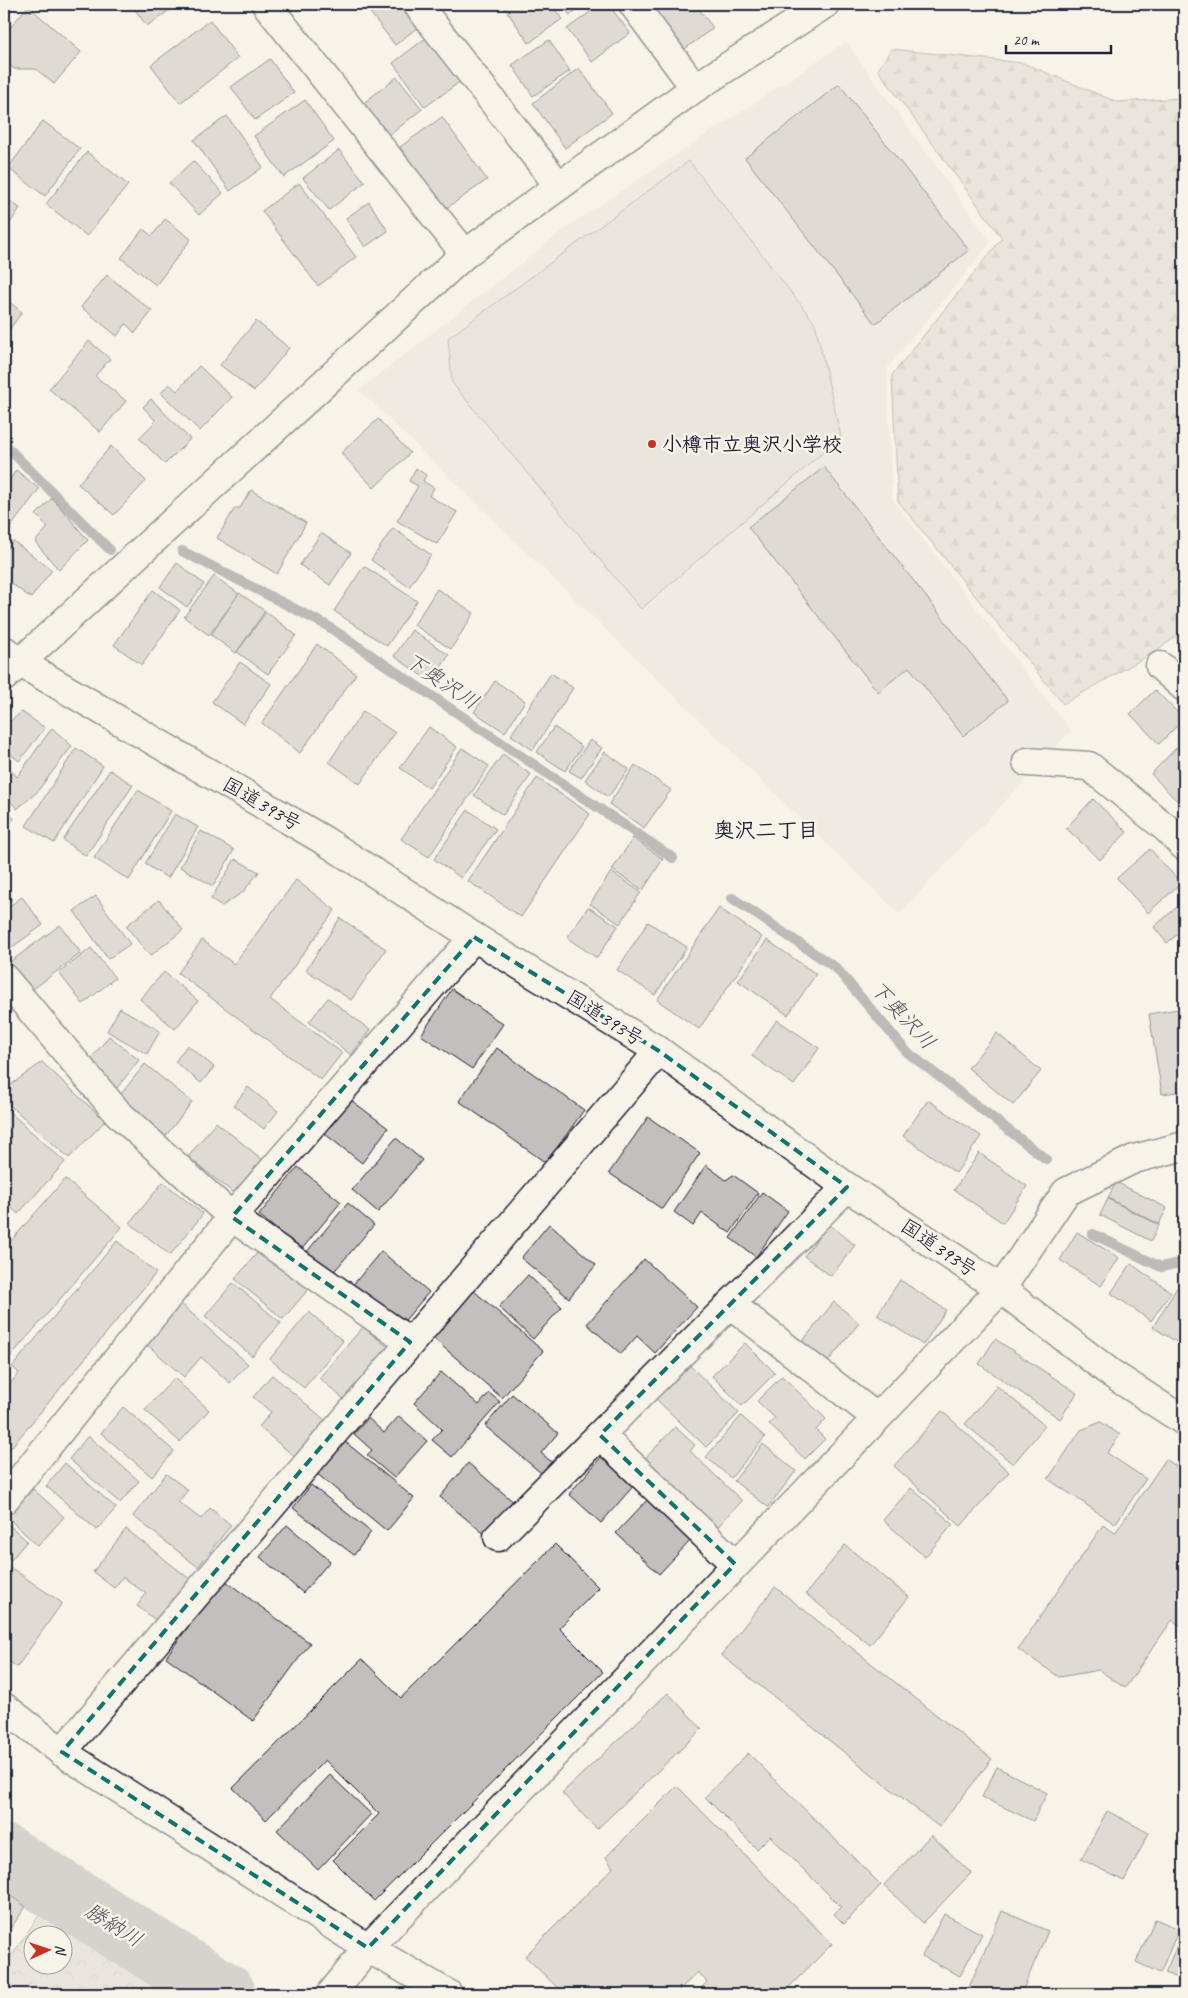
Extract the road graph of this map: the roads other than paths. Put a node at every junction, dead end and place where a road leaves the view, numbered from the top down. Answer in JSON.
{"nodes":[{"id":1,"x":266,"y":4,"type":"edge"},
{"id":2,"x":417,"y":4,"type":"edge"},
{"id":3,"x":633,"y":4,"type":"edge"},
{"id":4,"x":825,"y":4,"type":"edge"},
{"id":5,"x":695,"y":88,"type":"junction"},
{"id":6,"x":559,"y":186,"type":"junction"},
{"id":7,"x":465,"y":254,"type":"junction"},
{"id":8,"x":9,"y":663,"type":"edge"},
{"id":9,"x":1160,"y":666,"type":"dead end"},
{"id":10,"x":1184,"y":687,"type":"edge"},
{"id":11,"x":1027,"y":762,"type":"dead end"},
{"id":12,"x":1184,"y":846,"type":"edge"},
{"id":13,"x":474,"y":937,"type":"junction"},
{"id":14,"x":4,"y":978,"type":"edge"},
{"id":15,"x":659,"y":1051,"type":"junction"},
{"id":16,"x":1184,"y":1146,"type":"edge"},
{"id":17,"x":847,"y":1186,"type":"junction"},
{"id":18,"x":232,"y":1217,"type":"junction"},
{"id":19,"x":1000,"y":1289,"type":"junction"},
{"id":20,"x":730,"y":1304,"type":"junction"},
{"id":21,"x":410,"y":1342,"type":"junction"},
{"id":22,"x":876,"y":1417,"type":"junction"},
{"id":23,"x":1184,"y":1421,"type":"edge"},
{"id":24,"x":600,"y":1435,"type":"junction"},
{"id":25,"x":4,"y":1500,"type":"edge"},
{"id":26,"x":498,"y":1537,"type":"dead end"},
{"id":27,"x":735,"y":1564,"type":"junction"},
{"id":28,"x":4,"y":1708,"type":"edge"},
{"id":29,"x":62,"y":1752,"type":"junction"},
{"id":30,"x":368,"y":1948,"type":"junction"},
{"id":31,"x":335,"y":1990,"type":"edge"},
{"id":32,"x":448,"y":1994,"type":"edge"}],
"edges":[{"from":1,"to":7,"type":"main road"},
{"from":2,"to":6,"type":"main road"},
{"from":3,"to":5,"type":"main road"},
{"from":4,"to":5,"type":"main road"},
{"from":5,"to":6,"type":"main road"},
{"from":6,"to":7,"type":"main road"},
{"from":7,"to":8,"type":"main road"},
{"from":8,"to":13,"type":"main road","name":"国道393号"},
{"from":9,"to":10,"type":"main road"},
{"from":11,"to":12,"type":"main road"},
{"from":13,"to":15,"type":"main road","name":"国道393号"},
{"from":13,"to":18,"type":"main road"},
{"from":14,"to":18,"type":"main road"},
{"from":15,"to":17,"type":"main road","name":"国道393号"},
{"from":15,"to":21,"type":"main road"},
{"from":16,"to":19,"type":"main road"},
{"from":17,"to":19,"type":"main road","name":"国道393号"},
{"from":17,"to":20,"type":"main road"},
{"from":18,"to":21,"type":"main road"},
{"from":18,"to":25,"type":"main road"},
{"from":19,"to":22,"type":"main road"},
{"from":19,"to":23,"type":"main road","name":"国道393号"},
{"from":20,"to":22,"type":"main road"},
{"from":20,"to":24,"type":"main road"},
{"from":21,"to":29,"type":"main road"},
{"from":22,"to":27,"type":"main road"},
{"from":24,"to":26,"type":"main road"},
{"from":24,"to":27,"type":"main road"},
{"from":27,"to":30,"type":"main road"},
{"from":28,"to":29,"type":"main road"},
{"from":29,"to":30,"type":"main road"},
{"from":30,"to":31,"type":"main road"},
{"from":30,"to":32,"type":"main road"}]}
